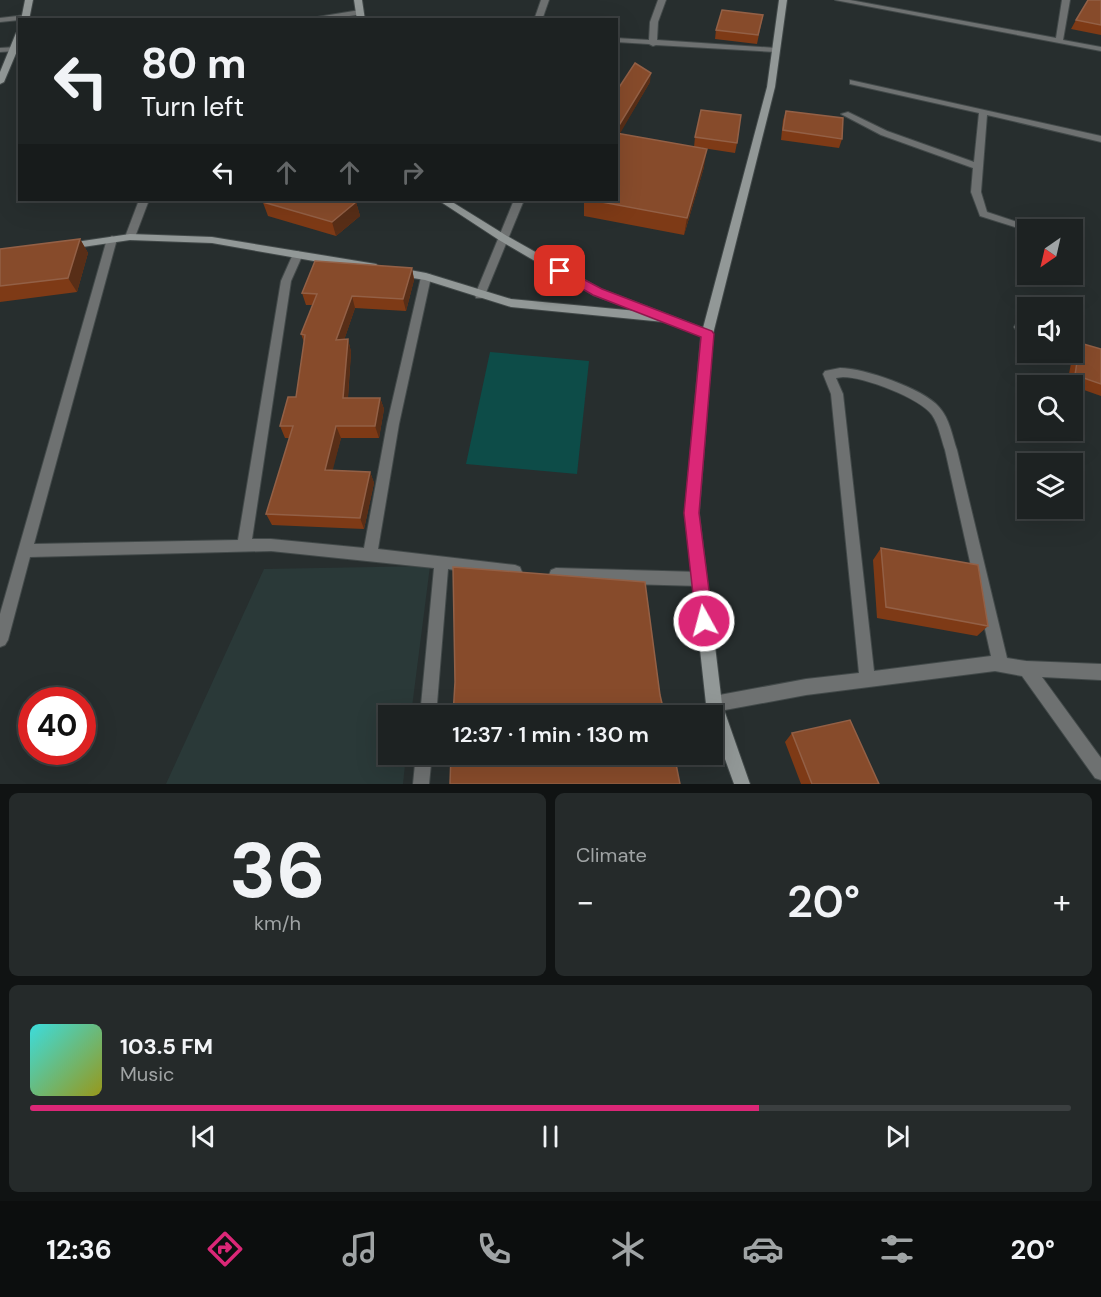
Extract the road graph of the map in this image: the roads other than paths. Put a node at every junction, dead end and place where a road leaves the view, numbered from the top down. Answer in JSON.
{"nodes":[{"id":1,"x":29,"y":0,"type":"edge"},
{"id":2,"x":358,"y":0,"type":"edge"},
{"id":3,"x":545,"y":0,"type":"edge"},
{"id":4,"x":662,"y":0,"type":"edge"},
{"id":5,"x":783,"y":0,"type":"edge"},
{"id":6,"x":840,"y":0,"type":"edge"},
{"id":7,"x":1065,"y":0,"type":"edge"},
{"id":8,"x":360,"y":16,"type":"edge"},
{"id":9,"x":25,"y":18,"type":"edge"},
{"id":10,"x":331,"y":18,"type":"edge"},
{"id":11,"x":539,"y":18,"type":"edge"},
{"id":12,"x":18,"y":19,"type":"edge"},
{"id":13,"x":0,"y":20,"type":"edge"},
{"id":14,"x":618,"y":40,"type":"edge"},
{"id":15,"x":1059,"y":41,"type":"junction"},
{"id":16,"x":653,"y":44,"type":"junction"},
{"id":17,"x":1101,"y":49,"type":"edge"},
{"id":18,"x":0,"y":50,"type":"edge"},
{"id":19,"x":776,"y":50,"type":"junction"},
{"id":20,"x":15,"y":52,"type":"edge"},
{"id":21,"x":0,"y":82,"type":"edge"},
{"id":22,"x":853,"y":82,"type":"dead end"},
{"id":23,"x":983,"y":113,"type":"junction"},
{"id":24,"x":845,"y":114,"type":"dead end"},
{"id":25,"x":1101,"y":140,"type":"edge"},
{"id":26,"x":978,"y":167,"type":"junction"},
{"id":27,"x":144,"y":201,"type":"edge"},
{"id":28,"x":445,"y":201,"type":"edge"},
{"id":29,"x":519,"y":201,"type":"edge"},
{"id":30,"x":1017,"y":224,"type":"edge"},
{"id":31,"x":130,"y":237,"type":"junction"},
{"id":32,"x":503,"y":238,"type":"junction"},
{"id":33,"x":112,"y":239,"type":"junction"},
{"id":34,"x":56,"y":248,"type":"edge"},
{"id":35,"x":298,"y":254,"type":"junction"},
{"id":36,"x":426,"y":277,"type":"junction"},
{"id":37,"x":480,"y":295,"type":"junction"},
{"id":38,"x":664,"y":318,"type":"junction"},
{"id":39,"x":707,"y":334,"type":"junction"},
{"id":40,"x":1083,"y":349,"type":"edge"},
{"id":41,"x":1101,"y":355,"type":"edge"},
{"id":42,"x":244,"y":545,"type":"junction"},
{"id":43,"x":25,"y":551,"type":"junction"},
{"id":44,"x":370,"y":556,"type":"junction"},
{"id":45,"x":442,"y":562,"type":"junction"},
{"id":46,"x":699,"y":579,"type":"junction"},
{"id":47,"x":0,"y":640,"type":"edge"},
{"id":48,"x":1001,"y":664,"type":"junction"},
{"id":49,"x":1026,"y":669,"type":"junction"},
{"id":50,"x":1101,"y":672,"type":"edge"},
{"id":51,"x":867,"y":679,"type":"junction"},
{"id":52,"x":714,"y":704,"type":"junction"},
{"id":53,"x":429,"y":705,"type":"edge"},
{"id":54,"x":423,"y":765,"type":"edge"},
{"id":55,"x":1101,"y":772,"type":"edge"},
{"id":56,"x":421,"y":784,"type":"edge"},
{"id":57,"x":742,"y":784,"type":"edge"}],
"edges":[{"from":1,"to":9,"type":"street"},
{"from":2,"to":8,"type":"street"},
{"from":3,"to":11,"type":"street"},
{"from":4,"to":16,"type":"street"},
{"from":5,"to":19,"type":"street"},
{"from":6,"to":15,"type":"street"},
{"from":7,"to":15,"type":"street"},
{"from":8,"to":10,"type":"street"},
{"from":12,"to":13,"type":"street"},
{"from":14,"to":16,"type":"street"},
{"from":15,"to":17,"type":"street"},
{"from":16,"to":19,"type":"street"},
{"from":18,"to":20,"type":"street"},
{"from":19,"to":39,"type":"street"},
{"from":20,"to":21,"type":"street"},
{"from":22,"to":23,"type":"street"},
{"from":23,"to":25,"type":"street"},
{"from":23,"to":26,"type":"street"},
{"from":24,"to":26,"type":"street"},
{"from":26,"to":30,"type":"street"},
{"from":27,"to":31,"type":"street"},
{"from":28,"to":32,"type":"street"},
{"from":29,"to":32,"type":"street"},
{"from":31,"to":33,"type":"street"},
{"from":31,"to":35,"type":"street"},
{"from":32,"to":37,"type":"street"},
{"from":32,"to":38,"type":"street"},
{"from":33,"to":34,"type":"street"},
{"from":33,"to":43,"type":"street"},
{"from":35,"to":36,"type":"street"},
{"from":35,"to":42,"type":"street"},
{"from":36,"to":37,"type":"street"},
{"from":36,"to":44,"type":"street"},
{"from":37,"to":38,"type":"street"},
{"from":38,"to":39,"type":"street"},
{"from":39,"to":46,"type":"street"},
{"from":40,"to":41,"type":"street"},
{"from":42,"to":43,"type":"street"},
{"from":42,"to":44,"type":"street"},
{"from":43,"to":47,"type":"street"},
{"from":44,"to":45,"type":"street"},
{"from":45,"to":46,"type":"street"},
{"from":45,"to":53,"type":"street"},
{"from":46,"to":52,"type":"street"},
{"from":48,"to":49,"type":"street"},
{"from":48,"to":51,"type":"street"},
{"from":48,"to":51,"type":"street"},
{"from":49,"to":50,"type":"street"},
{"from":49,"to":55,"type":"street"},
{"from":51,"to":52,"type":"street"},
{"from":52,"to":57,"type":"street"},
{"from":54,"to":56,"type":"street"}]}
